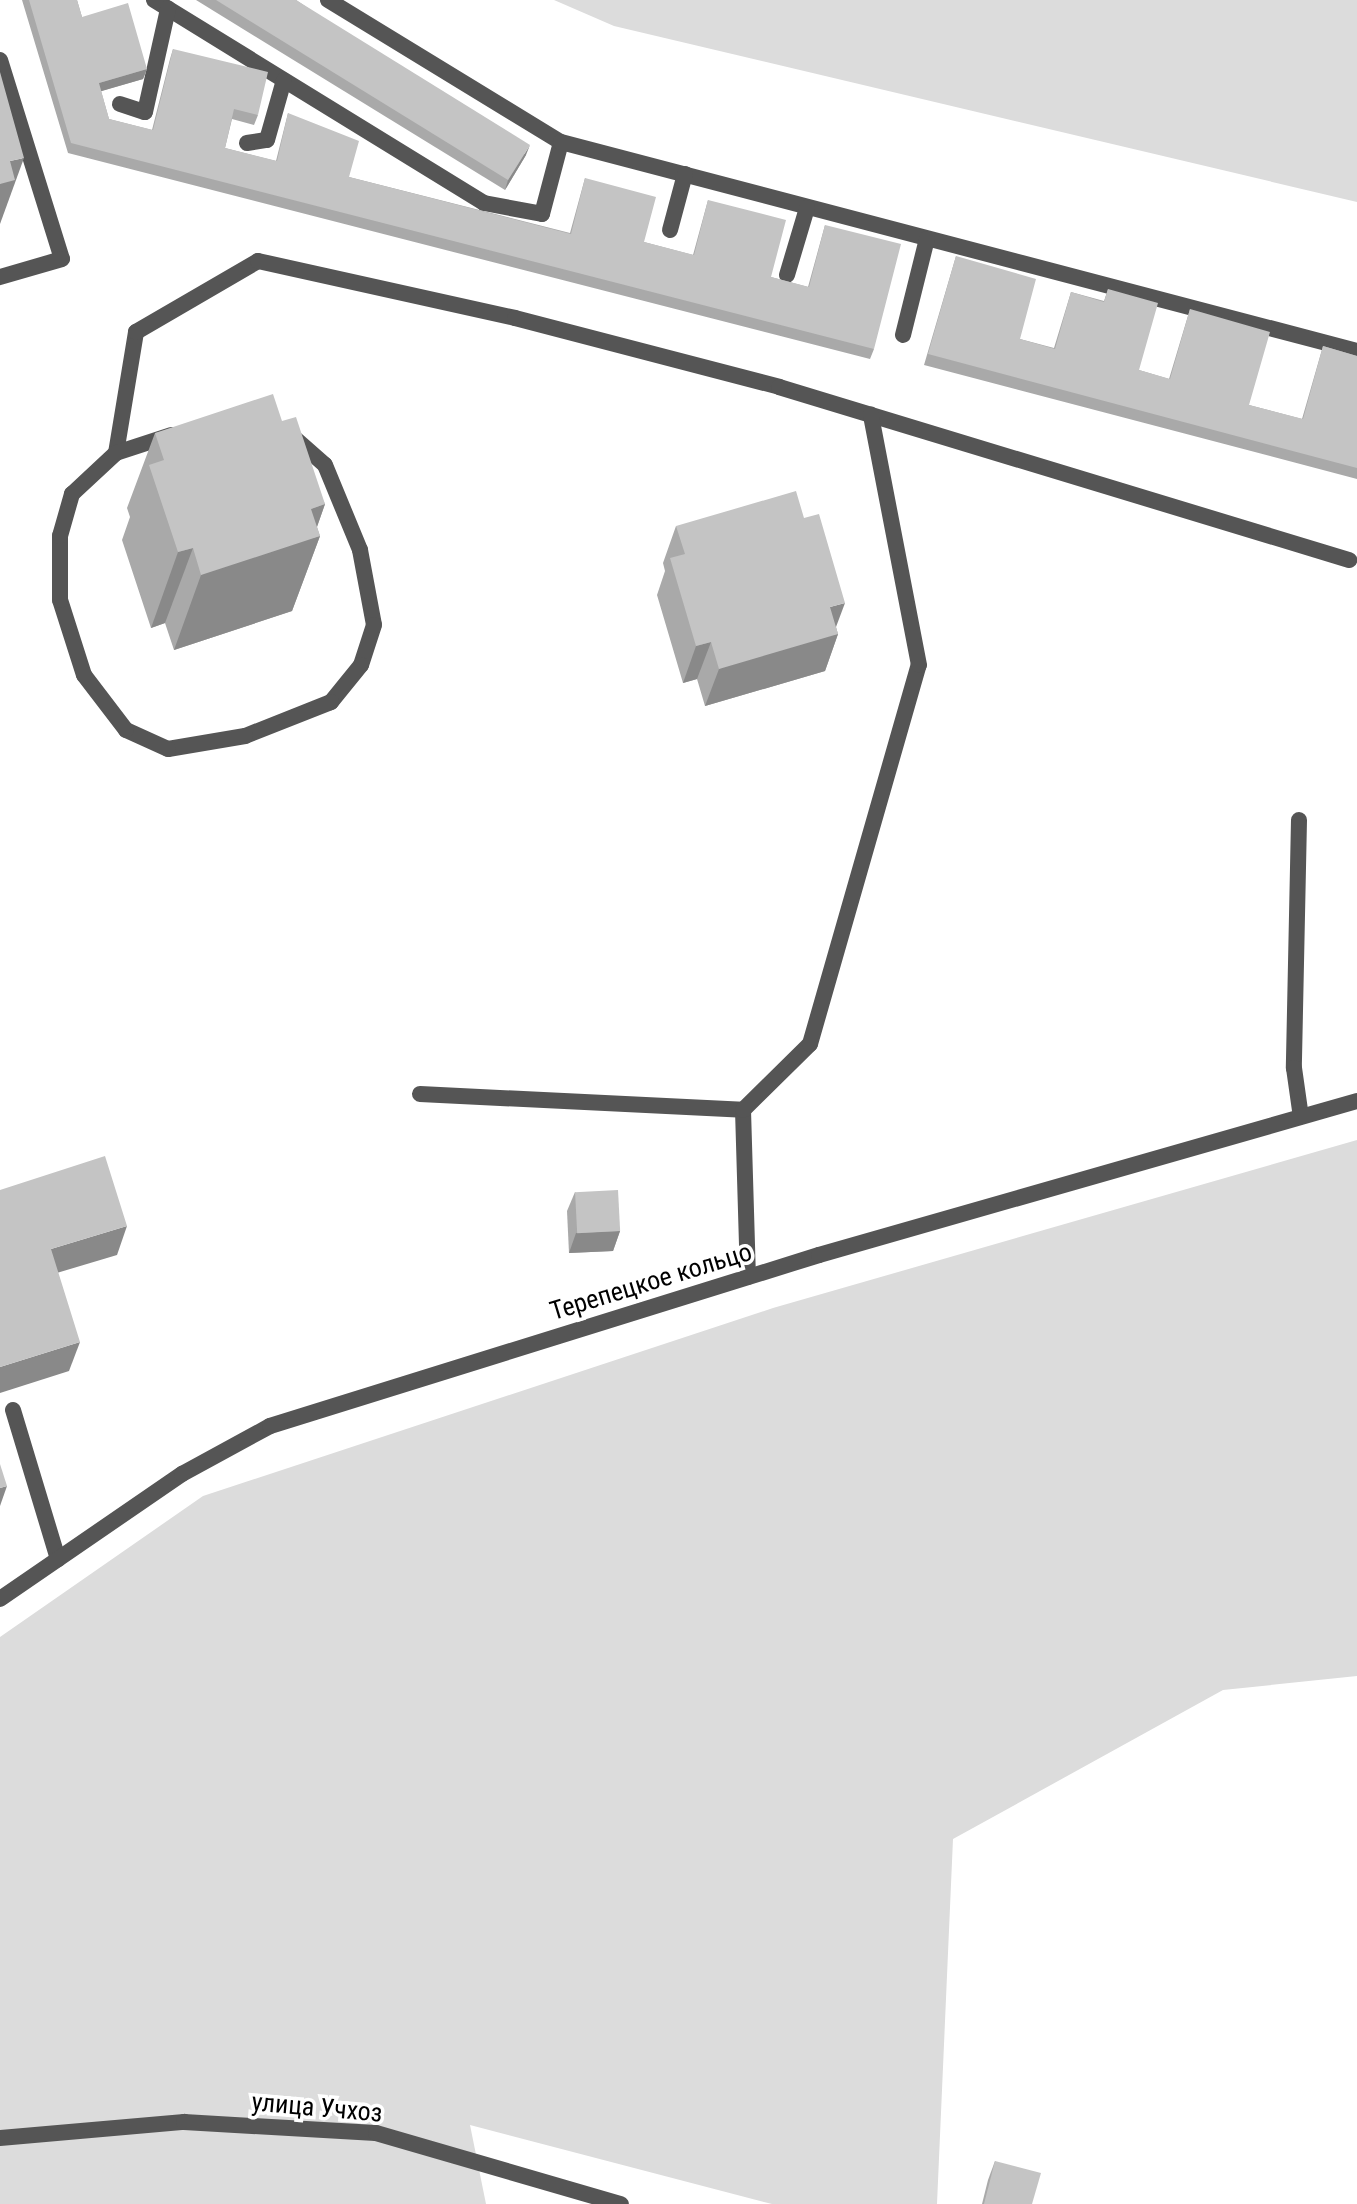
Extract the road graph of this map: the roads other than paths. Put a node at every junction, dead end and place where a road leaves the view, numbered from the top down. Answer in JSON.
{"nodes":[{"id":1,"x":328,"y":0,"type":"edge"},
{"id":2,"x":161,"y":4,"type":"edge"},
{"id":3,"x":0,"y":60,"type":"edge"},
{"id":4,"x":284,"y":80,"type":"junction"},
{"id":5,"x":120,"y":104,"type":"dead end"},
{"id":6,"x":561,"y":142,"type":"junction"},
{"id":7,"x":247,"y":143,"type":"dead end"},
{"id":8,"x":685,"y":174,"type":"junction"},
{"id":9,"x":807,"y":208,"type":"junction"},
{"id":10,"x":670,"y":230,"type":"dead end"},
{"id":11,"x":927,"y":239,"type":"junction"},
{"id":12,"x":787,"y":275,"type":"dead end"},
{"id":13,"x":0,"y":277,"type":"edge"},
{"id":14,"x":903,"y":335,"type":"dead end"},
{"id":15,"x":1357,"y":351,"type":"edge"},
{"id":16,"x":871,"y":415,"type":"junction"},
{"id":17,"x":197,"y":429,"type":"edge"},
{"id":18,"x":273,"y":429,"type":"edge"},
{"id":19,"x":116,"y":453,"type":"junction"},
{"id":20,"x":1349,"y":560,"type":"dead end"},
{"id":21,"x":1299,"y":820,"type":"dead end"},
{"id":22,"x":420,"y":1094,"type":"dead end"},
{"id":23,"x":1357,"y":1101,"type":"edge"},
{"id":24,"x":743,"y":1110,"type":"junction"},
{"id":25,"x":1301,"y":1117,"type":"junction"},
{"id":26,"x":748,"y":1277,"type":"junction"},
{"id":27,"x":13,"y":1410,"type":"dead end"},
{"id":28,"x":58,"y":1559,"type":"junction"},
{"id":29,"x":0,"y":1599,"type":"edge"},
{"id":30,"x":0,"y":2138,"type":"edge"},
{"id":31,"x":603,"y":2201,"type":"edge"},
{"id":32,"x":621,"y":2204,"type":"edge"}],
"edges":[{"from":1,"to":6,"type":"street"},
{"from":2,"to":4,"type":"street"},
{"from":2,"to":5,"type":"street"},
{"from":3,"to":13,"type":"street"},
{"from":4,"to":6,"type":"street"},
{"from":4,"to":7,"type":"street"},
{"from":6,"to":8,"type":"street"},
{"from":8,"to":9,"type":"street"},
{"from":8,"to":10,"type":"street"},
{"from":9,"to":11,"type":"street"},
{"from":9,"to":12,"type":"street"},
{"from":11,"to":14,"type":"street"},
{"from":11,"to":15,"type":"street"},
{"from":16,"to":19,"type":"street"},
{"from":16,"to":20,"type":"street"},
{"from":16,"to":24,"type":"street"},
{"from":17,"to":19,"type":"street"},
{"from":18,"to":19,"type":"street"},
{"from":21,"to":25,"type":"street"},
{"from":22,"to":24,"type":"street"},
{"from":23,"to":25,"type":"street","name":"Терепецкое кольцо"},
{"from":24,"to":26,"type":"street"},
{"from":25,"to":26,"type":"street","name":"Терепецкое кольцо"},
{"from":26,"to":28,"type":"street","name":"Терепецкое кольцо"},
{"from":27,"to":28,"type":"street"},
{"from":28,"to":29,"type":"street","name":"Терепецкое кольцо"},
{"from":30,"to":31,"type":"street","name":"улица Учхоз"},
{"from":31,"to":32,"type":"street","name":"улица Учхоз"}]}
